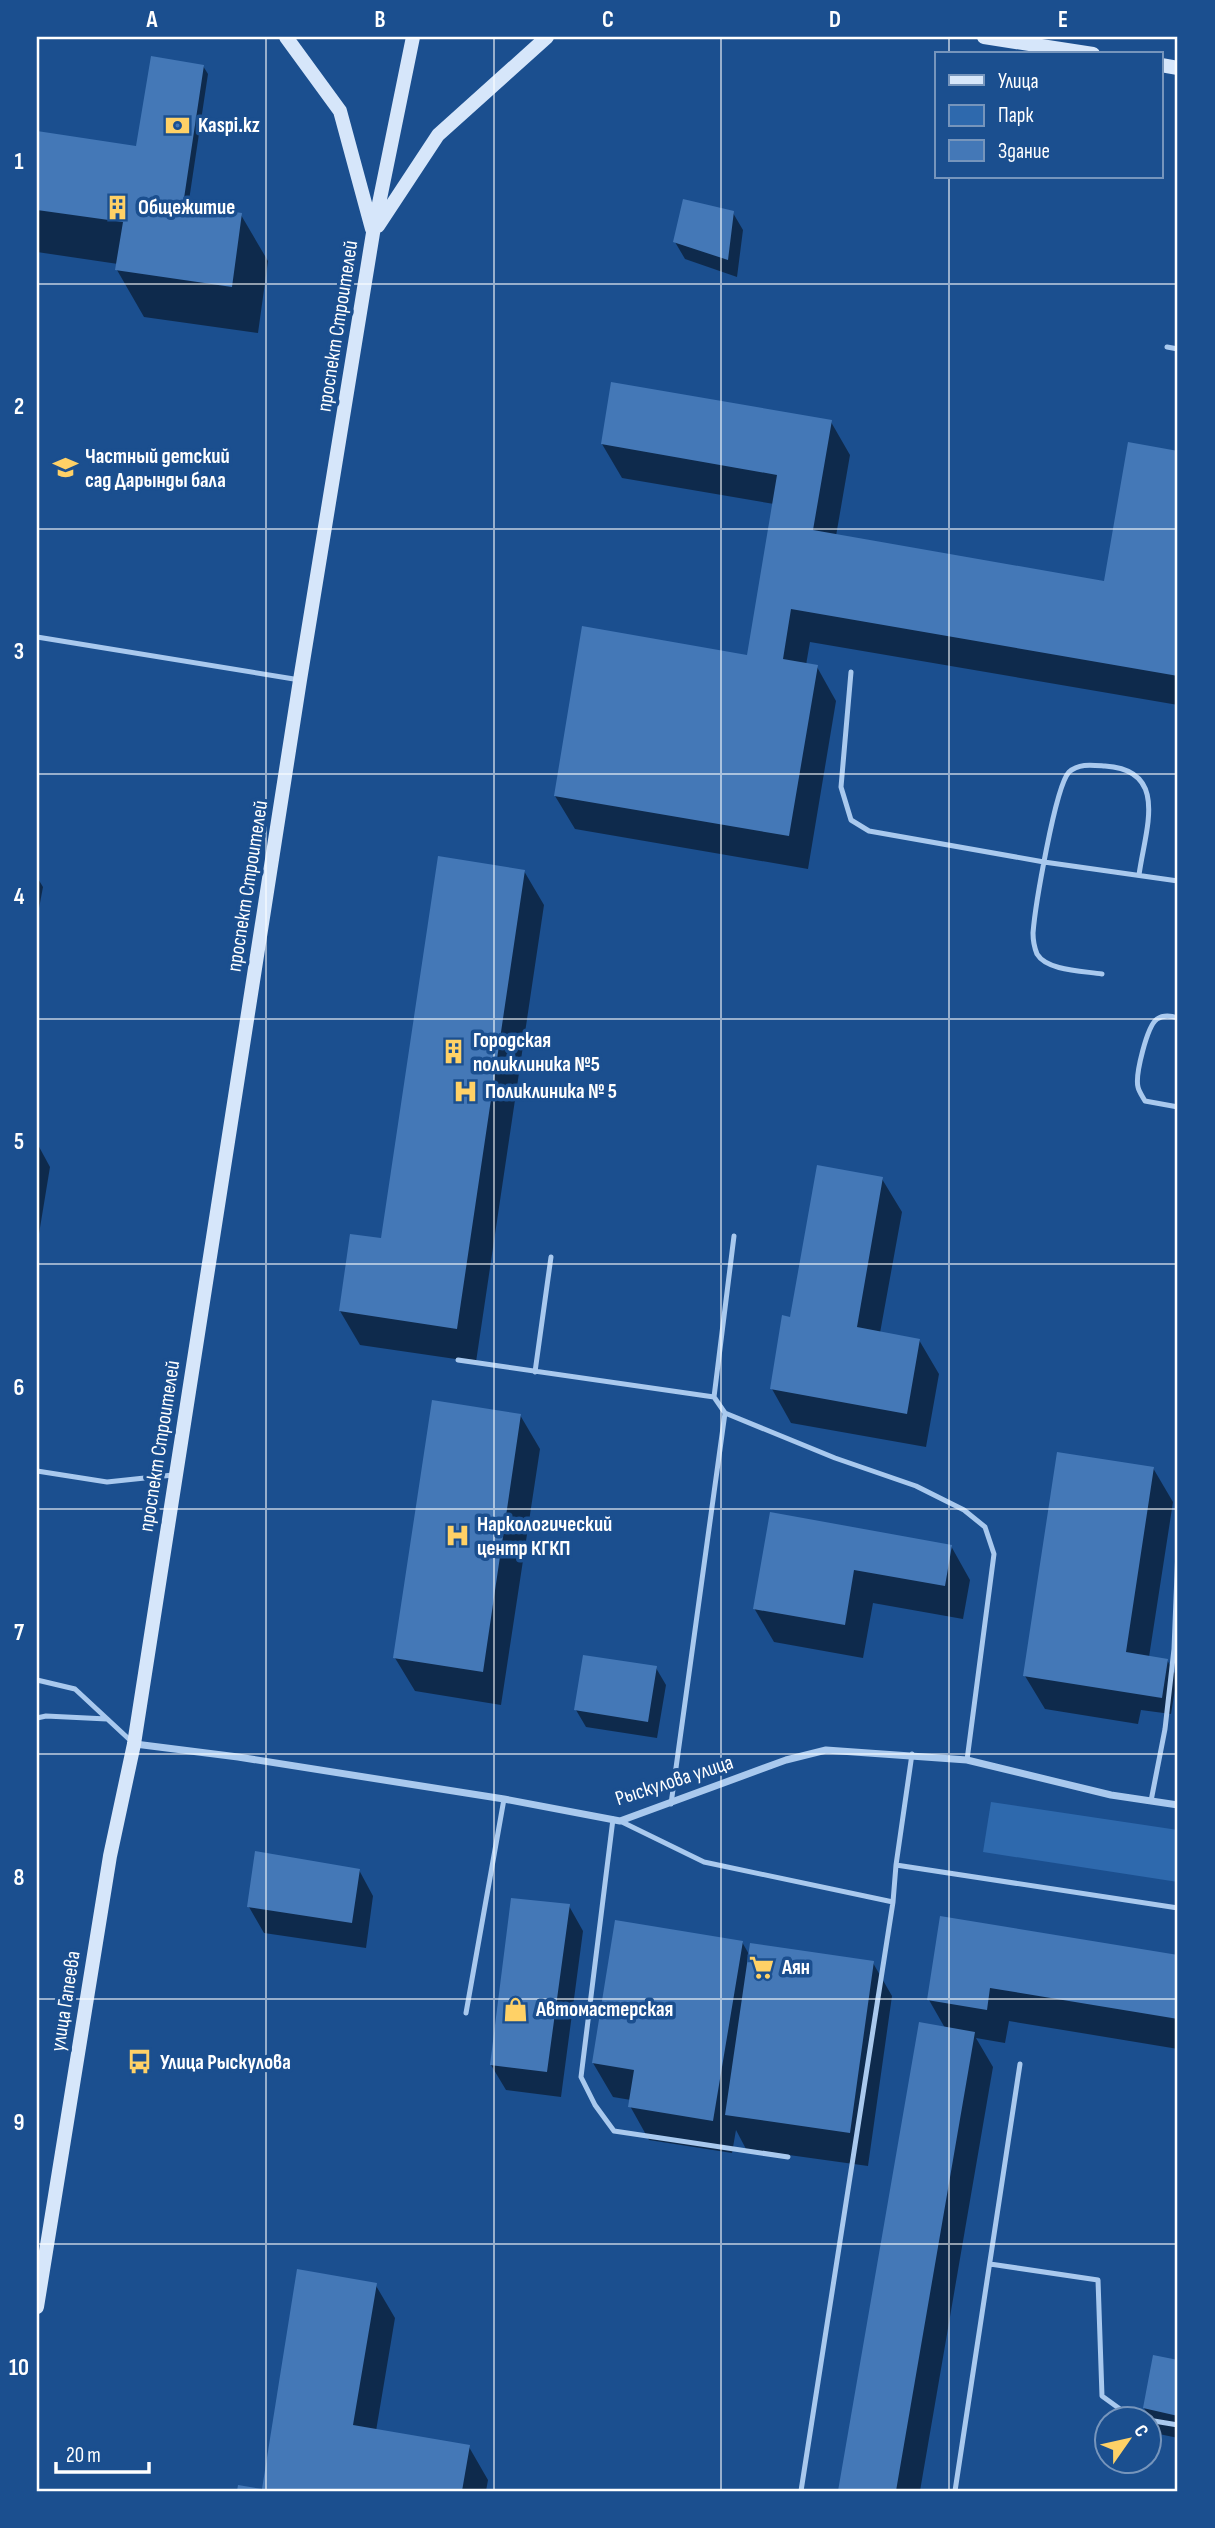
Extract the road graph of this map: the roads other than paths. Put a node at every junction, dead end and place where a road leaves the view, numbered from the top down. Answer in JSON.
{"nodes":[{"id":1,"x":286,"y":37,"type":"edge"},
{"id":2,"x":413,"y":37,"type":"edge"},
{"id":3,"x":547,"y":37,"type":"edge"},
{"id":4,"x":984,"y":37,"type":"edge"},
{"id":5,"x":1080,"y":52,"type":"edge"},
{"id":6,"x":373,"y":233,"type":"junction"},
{"id":7,"x":1167,"y":347,"type":"dead end"},
{"id":8,"x":1178,"y":349,"type":"edge"},
{"id":9,"x":37,"y":637,"type":"edge"},
{"id":10,"x":851,"y":672,"type":"dead end"},
{"id":11,"x":300,"y":680,"type":"junction"},
{"id":12,"x":1044,"y":862,"type":"junction"},
{"id":13,"x":1139,"y":875,"type":"junction"},
{"id":14,"x":1178,"y":881,"type":"edge"},
{"id":15,"x":1102,"y":974,"type":"dead end"},
{"id":16,"x":1178,"y":1018,"type":"edge"},
{"id":17,"x":1178,"y":1107,"type":"edge"},
{"id":18,"x":734,"y":1236,"type":"dead end"},
{"id":19,"x":551,"y":1257,"type":"dead end"},
{"id":20,"x":458,"y":1360,"type":"dead end"},
{"id":21,"x":535,"y":1372,"type":"junction"},
{"id":22,"x":714,"y":1397,"type":"junction"},
{"id":23,"x":725,"y":1413,"type":"junction"},
{"id":24,"x":37,"y":1471,"type":"edge"},
{"id":25,"x":176,"y":1475,"type":"junction"},
{"id":26,"x":1178,"y":1549,"type":"edge"},
{"id":27,"x":37,"y":1680,"type":"edge"},
{"id":28,"x":37,"y":1718,"type":"edge"},
{"id":29,"x":107,"y":1719,"type":"junction"},
{"id":30,"x":134,"y":1744,"type":"junction"},
{"id":31,"x":912,"y":1754,"type":"junction"},
{"id":32,"x":967,"y":1760,"type":"junction"},
{"id":33,"x":504,"y":1799,"type":"junction"},
{"id":34,"x":1151,"y":1801,"type":"junction"},
{"id":35,"x":671,"y":1804,"type":"junction"},
{"id":36,"x":1178,"y":1805,"type":"edge"},
{"id":37,"x":617,"y":1820,"type":"junction"},
{"id":38,"x":896,"y":1865,"type":"junction"},
{"id":39,"x":893,"y":1902,"type":"junction"},
{"id":40,"x":1178,"y":1908,"type":"edge"},
{"id":41,"x":466,"y":2013,"type":"dead end"},
{"id":42,"x":1020,"y":2064,"type":"dead end"},
{"id":43,"x":788,"y":2158,"type":"dead end"},
{"id":44,"x":990,"y":2264,"type":"junction"},
{"id":45,"x":37,"y":2307,"type":"edge"},
{"id":46,"x":1116,"y":2406,"type":"edge"},
{"id":47,"x":802,"y":2491,"type":"edge"},
{"id":48,"x":955,"y":2491,"type":"edge"}],
"edges":[{"from":1,"to":6,"type":"main road"},
{"from":2,"to":6,"type":"main road","name":"проспект Строителей"},
{"from":3,"to":6,"type":"main road"},
{"from":4,"to":5,"type":"main road"},
{"from":6,"to":11,"type":"main road","name":"проспект Строителей"},
{"from":7,"to":8,"type":"lane"},
{"from":9,"to":11,"type":"lane"},
{"from":10,"to":12,"type":"lane"},
{"from":11,"to":25,"type":"main road","name":"проспект Строителей"},
{"from":12,"to":13,"type":"lane"},
{"from":12,"to":13,"type":"lane"},
{"from":12,"to":15,"type":"lane"},
{"from":13,"to":14,"type":"lane"},
{"from":16,"to":17,"type":"lane"},
{"from":18,"to":22,"type":"lane"},
{"from":19,"to":21,"type":"lane"},
{"from":20,"to":21,"type":"lane"},
{"from":21,"to":22,"type":"lane"},
{"from":22,"to":23,"type":"lane"},
{"from":23,"to":32,"type":"lane"},
{"from":23,"to":35,"type":"lane"},
{"from":24,"to":25,"type":"lane"},
{"from":25,"to":30,"type":"main road","name":"проспект Строителей"},
{"from":26,"to":34,"type":"lane"},
{"from":27,"to":29,"type":"lane"},
{"from":28,"to":29,"type":"lane"},
{"from":29,"to":30,"type":"lane"},
{"from":30,"to":33,"type":"street","name":"Рыскулова улица"},
{"from":30,"to":45,"type":"main road","name":"улица Гапеева"},
{"from":31,"to":32,"type":"street","name":"Рыскулова улица"},
{"from":31,"to":35,"type":"street","name":"Рыскулова улица"},
{"from":31,"to":38,"type":"lane"},
{"from":32,"to":34,"type":"street","name":"Рыскулова улица"},
{"from":33,"to":37,"type":"street","name":"Рыскулова улица"},
{"from":33,"to":41,"type":"lane"},
{"from":34,"to":36,"type":"street","name":"Рыскулова улица"},
{"from":35,"to":37,"type":"street","name":"Рыскулова улица"},
{"from":37,"to":39,"type":"lane"},
{"from":37,"to":43,"type":"lane"},
{"from":38,"to":39,"type":"lane"},
{"from":38,"to":40,"type":"lane"},
{"from":39,"to":47,"type":"lane"},
{"from":42,"to":44,"type":"lane"},
{"from":44,"to":46,"type":"lane"},
{"from":44,"to":48,"type":"lane"}]}
